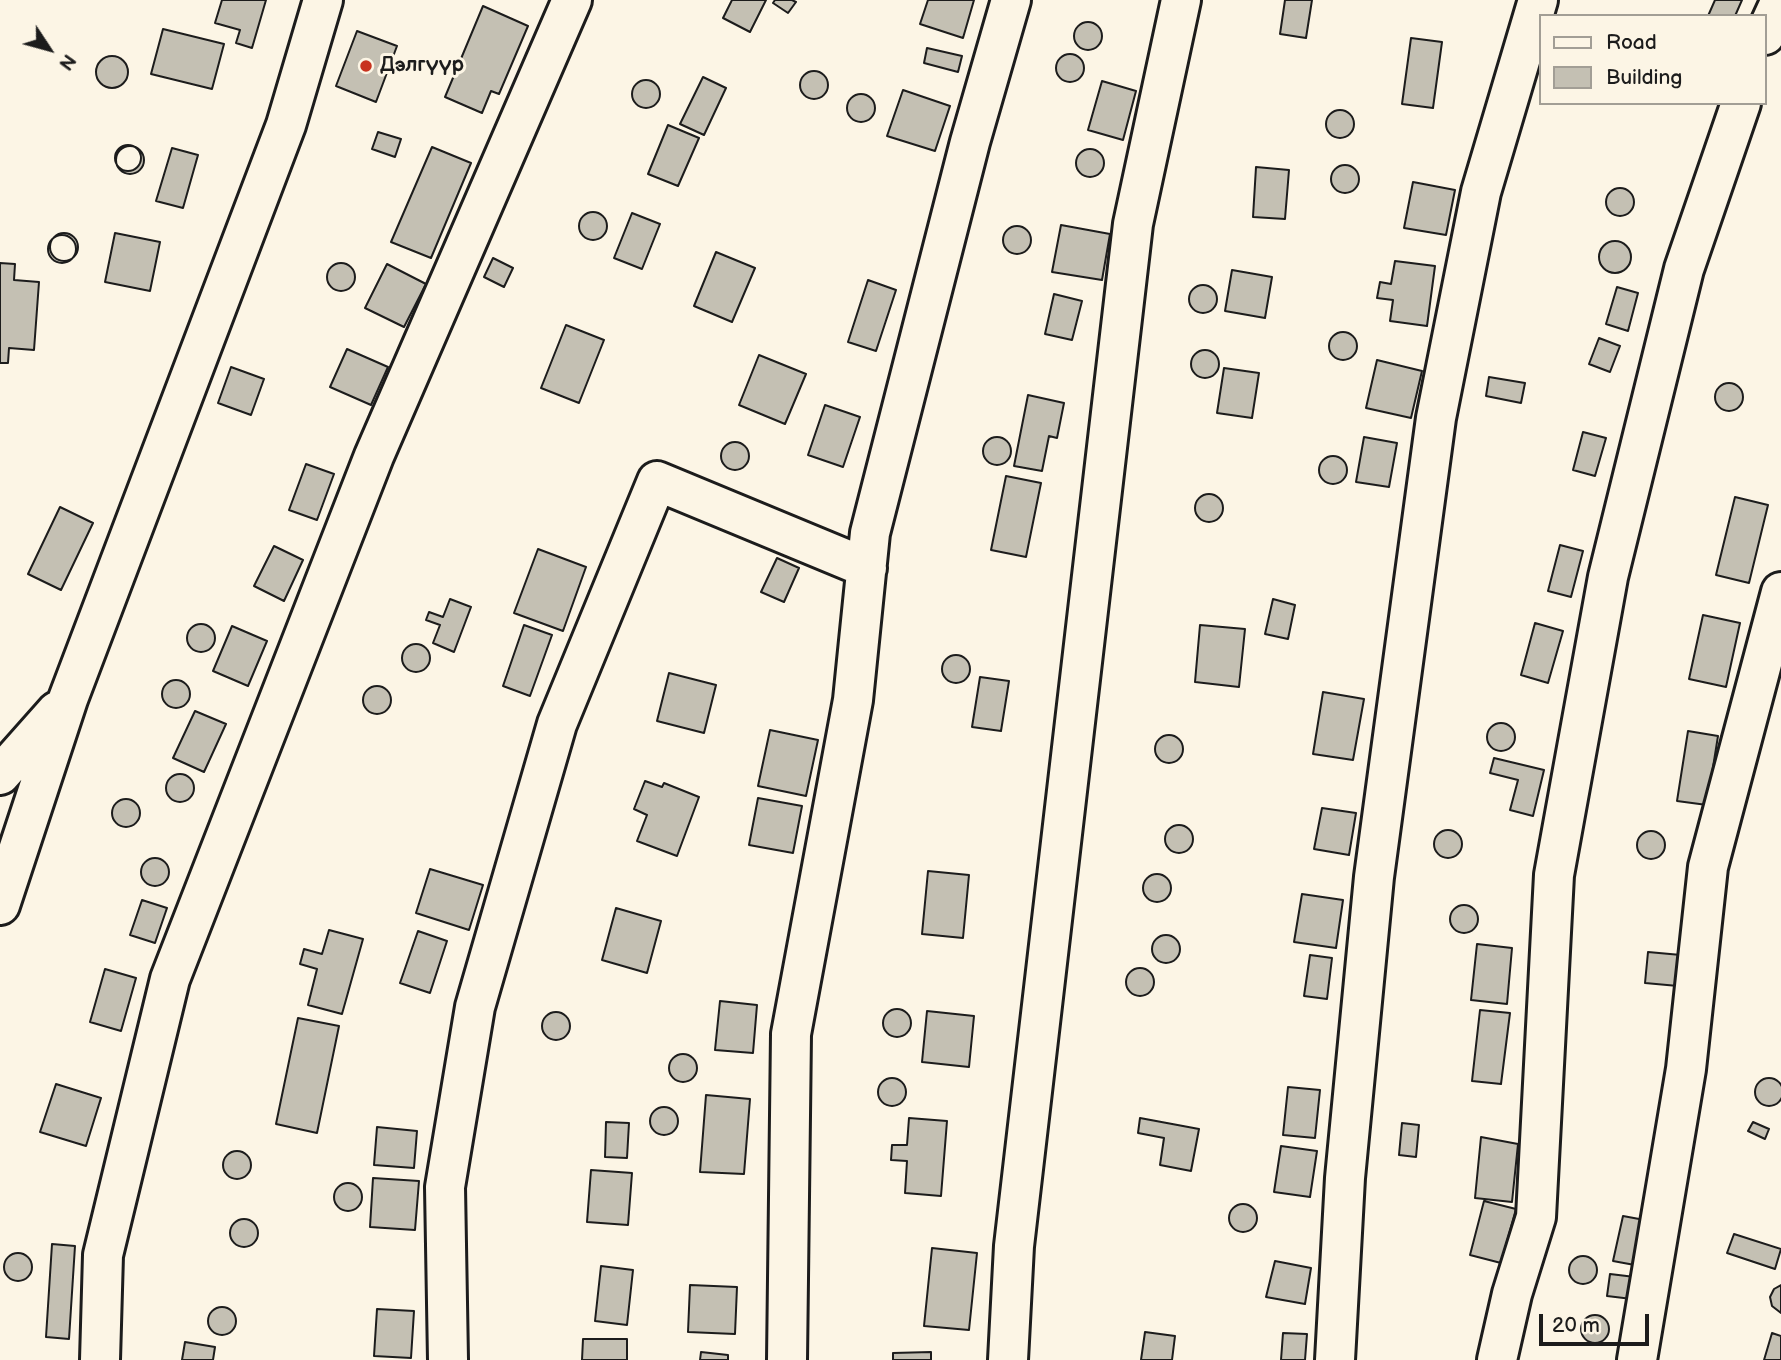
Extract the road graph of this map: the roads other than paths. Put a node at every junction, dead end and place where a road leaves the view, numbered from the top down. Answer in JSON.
{"nodes":[{"id":1,"x":323,"y":0,"type":"edge"},
{"id":2,"x":572,"y":0,"type":"edge"},
{"id":3,"x":1011,"y":0,"type":"edge"},
{"id":4,"x":1181,"y":0,"type":"edge"},
{"id":5,"x":1538,"y":0,"type":"edge"},
{"id":6,"x":1781,"y":0,"type":"edge"},
{"id":7,"x":1767,"y":32,"type":"edge"},
{"id":8,"x":1740,"y":105,"type":"edge"},
{"id":9,"x":867,"y":568,"type":"junction"},
{"id":10,"x":1781,"y":592,"type":"edge"},
{"id":11,"x":68,"y":699,"type":"junction"},
{"id":12,"x":0,"y":775,"type":"edge"},
{"id":13,"x":0,"y":905,"type":"edge"},
{"id":14,"x":100,"y":1360,"type":"edge"},
{"id":15,"x":448,"y":1360,"type":"edge"},
{"id":16,"x":787,"y":1360,"type":"edge"},
{"id":17,"x":1008,"y":1360,"type":"edge"},
{"id":18,"x":1335,"y":1360,"type":"edge"},
{"id":19,"x":1497,"y":1360,"type":"edge"},
{"id":20,"x":1637,"y":1360,"type":"edge"}],
"edges":[{"from":1,"to":11,"type":"street"},
{"from":2,"to":14,"type":"street"},
{"from":3,"to":9,"type":"street"},
{"from":4,"to":17,"type":"street"},
{"from":5,"to":18,"type":"street"},
{"from":6,"to":7,"type":"street"},
{"from":8,"to":19,"type":"street"},
{"from":9,"to":15,"type":"street"},
{"from":9,"to":16,"type":"street"},
{"from":10,"to":20,"type":"street"},
{"from":11,"to":12,"type":"street"},
{"from":11,"to":13,"type":"street"}]}
